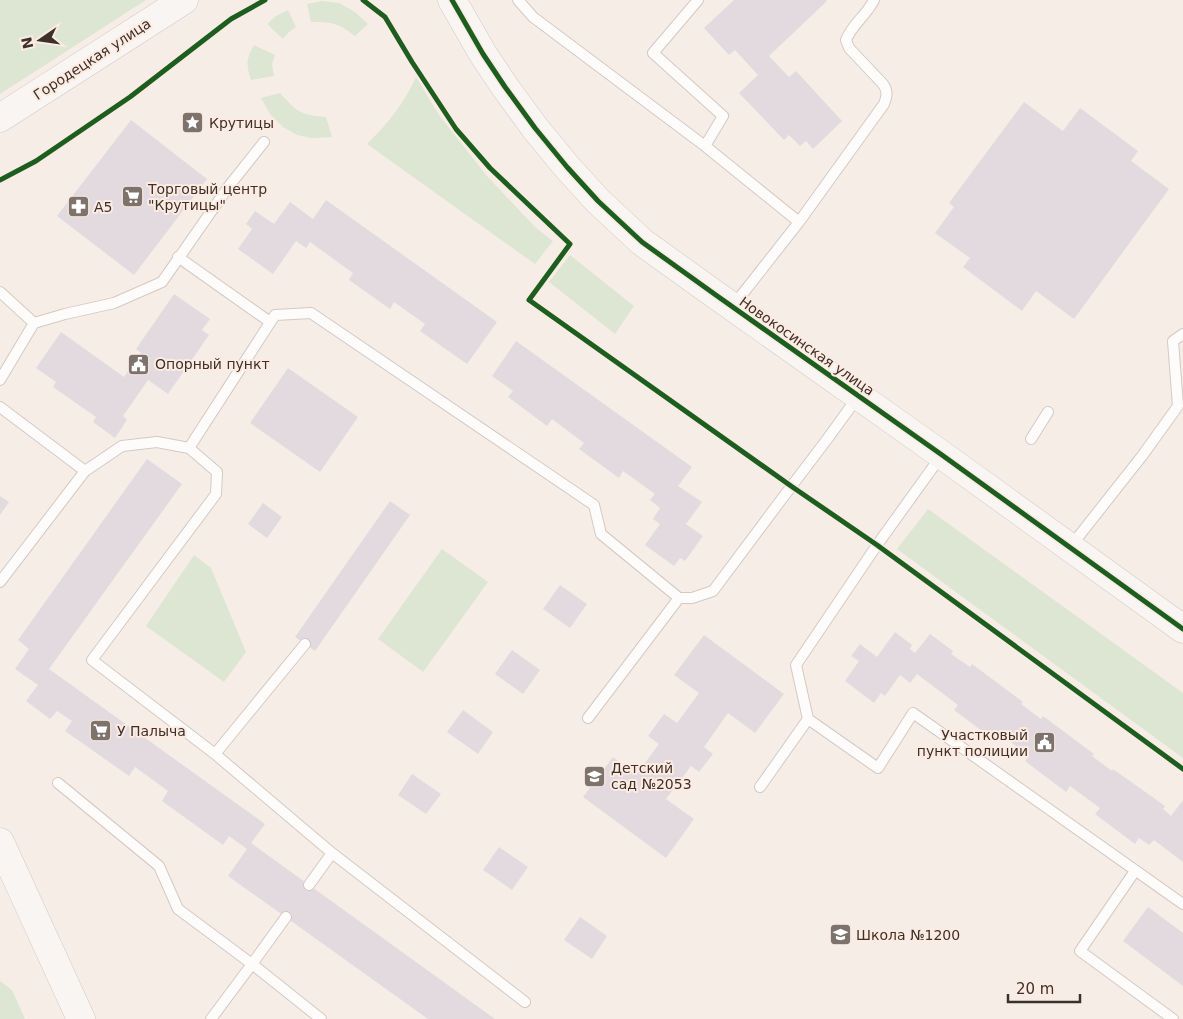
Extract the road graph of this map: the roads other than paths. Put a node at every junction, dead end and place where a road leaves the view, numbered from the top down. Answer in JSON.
{"nodes":[{"id":1,"x":184,"y":0,"type":"edge"},
{"id":2,"x":452,"y":0,"type":"edge"},
{"id":3,"x":457,"y":0,"type":"edge"},
{"id":4,"x":518,"y":0,"type":"edge"},
{"id":5,"x":698,"y":0,"type":"edge"},
{"id":6,"x":874,"y":0,"type":"edge"},
{"id":7,"x":469,"y":29,"type":"junction"},
{"id":8,"x":0,"y":118,"type":"edge"},
{"id":9,"x":264,"y":142,"type":"dead end"},
{"id":10,"x":704,"y":146,"type":"junction"},
{"id":11,"x":800,"y":222,"type":"junction"},
{"id":12,"x":178,"y":258,"type":"junction"},
{"id":13,"x":0,"y":292,"type":"edge"},
{"id":14,"x":732,"y":307,"type":"junction"},
{"id":15,"x":270,"y":322,"type":"junction"},
{"id":16,"x":34,"y":323,"type":"junction"},
{"id":17,"x":1183,"y":334,"type":"edge"},
{"id":18,"x":0,"y":380,"type":"edge"},
{"id":19,"x":858,"y":396,"type":"junction"},
{"id":20,"x":0,"y":407,"type":"edge"},
{"id":21,"x":1048,"y":412,"type":"dead end"},
{"id":22,"x":1030,"y":439,"type":"dead end"},
{"id":23,"x":189,"y":448,"type":"junction"},
{"id":24,"x":942,"y":455,"type":"junction"},
{"id":25,"x":85,"y":471,"type":"junction"},
{"id":26,"x":1070,"y":548,"type":"junction"},
{"id":27,"x":0,"y":582,"type":"edge"},
{"id":28,"x":679,"y":598,"type":"junction"},
{"id":29,"x":1183,"y":629,"type":"edge"},
{"id":30,"x":305,"y":644,"type":"dead end"},
{"id":31,"x":588,"y":718,"type":"dead end"},
{"id":32,"x":808,"y":719,"type":"junction"},
{"id":33,"x":215,"y":754,"type":"junction"},
{"id":34,"x":58,"y":783,"type":"dead end"},
{"id":35,"x":760,"y":787,"type":"dead end"},
{"id":36,"x":0,"y":842,"type":"edge"},
{"id":37,"x":332,"y":853,"type":"junction"},
{"id":38,"x":1135,"y":871,"type":"junction"},
{"id":39,"x":309,"y":885,"type":"dead end"},
{"id":40,"x":1183,"y":904,"type":"edge"},
{"id":41,"x":286,"y":917,"type":"dead end"},
{"id":42,"x":252,"y":964,"type":"junction"},
{"id":43,"x":525,"y":1002,"type":"dead end"},
{"id":44,"x":81,"y":1019,"type":"edge"},
{"id":45,"x":211,"y":1019,"type":"edge"},
{"id":46,"x":321,"y":1019,"type":"edge"},
{"id":47,"x":1173,"y":1019,"type":"edge"}],
"edges":[{"from":1,"to":8,"type":"street","name":"Городецкая улица"},
{"from":2,"to":7,"type":"street"},
{"from":3,"to":7,"type":"street"},
{"from":4,"to":10,"type":"lane"},
{"from":5,"to":10,"type":"lane"},
{"from":6,"to":11,"type":"lane"},
{"from":7,"to":14,"type":"street","name":"Новокосинская улица"},
{"from":9,"to":12,"type":"lane"},
{"from":10,"to":11,"type":"lane"},
{"from":11,"to":14,"type":"lane"},
{"from":12,"to":15,"type":"lane"},
{"from":12,"to":16,"type":"lane"},
{"from":13,"to":16,"type":"lane"},
{"from":14,"to":19,"type":"street","name":"Новокосинская улица"},
{"from":15,"to":23,"type":"lane"},
{"from":15,"to":28,"type":"lane"},
{"from":16,"to":18,"type":"lane"},
{"from":17,"to":26,"type":"lane"},
{"from":19,"to":24,"type":"street","name":"Новокосинская улица"},
{"from":19,"to":28,"type":"lane"},
{"from":20,"to":25,"type":"lane"},
{"from":21,"to":22,"type":"lane"},
{"from":23,"to":25,"type":"lane"},
{"from":23,"to":33,"type":"lane"},
{"from":24,"to":26,"type":"street","name":"Новокосинская улица"},
{"from":24,"to":32,"type":"lane"},
{"from":25,"to":27,"type":"lane"},
{"from":26,"to":29,"type":"street","name":"Новокосинская улица"},
{"from":28,"to":31,"type":"lane"},
{"from":30,"to":33,"type":"lane"},
{"from":32,"to":35,"type":"lane"},
{"from":32,"to":38,"type":"lane"},
{"from":33,"to":37,"type":"lane"},
{"from":34,"to":42,"type":"lane"},
{"from":36,"to":44,"type":"street"},
{"from":37,"to":39,"type":"lane"},
{"from":37,"to":43,"type":"lane"},
{"from":38,"to":40,"type":"lane"},
{"from":38,"to":47,"type":"lane"},
{"from":41,"to":42,"type":"lane"},
{"from":42,"to":45,"type":"lane"},
{"from":42,"to":46,"type":"lane"}]}
